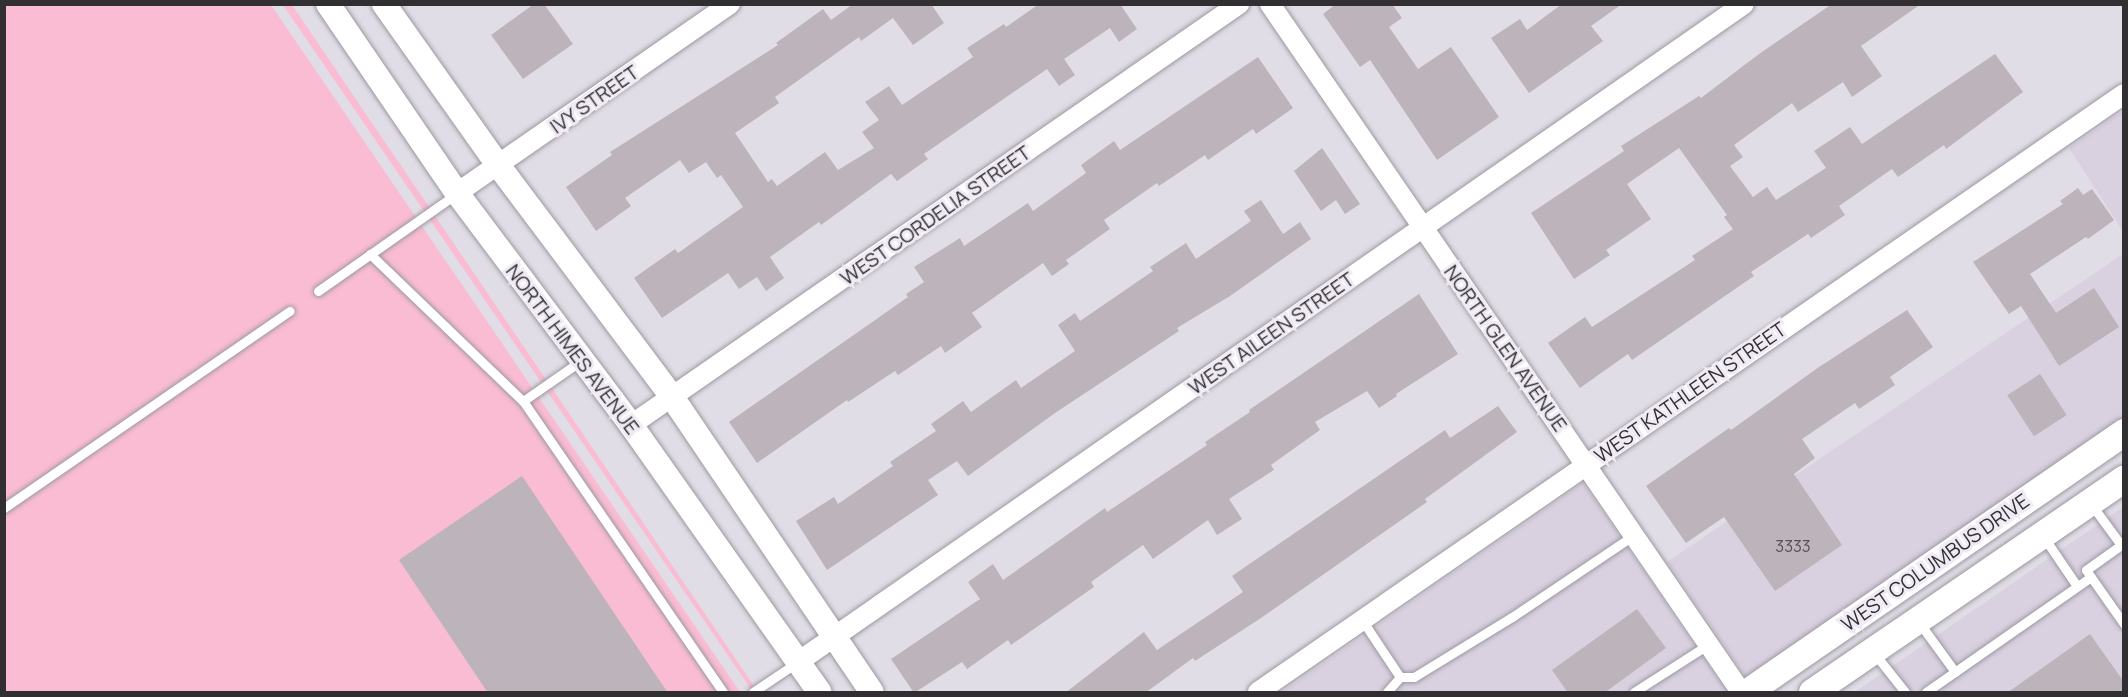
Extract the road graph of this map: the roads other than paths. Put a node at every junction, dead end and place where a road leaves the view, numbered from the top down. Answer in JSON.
{"nodes":[{"id":1,"x":328,"y":4,"type":"edge"},
{"id":2,"x":384,"y":4,"type":"edge"},
{"id":3,"x":730,"y":4,"type":"edge"},
{"id":4,"x":1239,"y":4,"type":"edge"},
{"id":5,"x":1270,"y":4,"type":"edge"},
{"id":6,"x":1744,"y":4,"type":"edge"},
{"id":7,"x":2124,"y":94,"type":"edge"},
{"id":8,"x":498,"y":165,"type":"junction"},
{"id":9,"x":457,"y":193,"type":"junction"},
{"id":10,"x":1423,"y":228,"type":"junction"},
{"id":11,"x":370,"y":254,"type":"junction"},
{"id":12,"x":318,"y":291,"type":"dead end"},
{"id":13,"x":290,"y":311,"type":"dead end"},
{"id":14,"x":582,"y":360,"type":"junction"},
{"id":15,"x":672,"y":397,"type":"junction"},
{"id":16,"x":523,"y":401,"type":"junction"},
{"id":17,"x":631,"y":426,"type":"junction"},
{"id":18,"x":2124,"y":432,"type":"edge"},
{"id":19,"x":1585,"y":464,"type":"junction"},
{"id":20,"x":2124,"y":478,"type":"edge"},
{"id":21,"x":2089,"y":502,"type":"junction"},
{"id":22,"x":4,"y":508,"type":"edge"},
{"id":23,"x":2042,"y":534,"type":"junction"},
{"id":24,"x":1634,"y":535,"type":"junction"},
{"id":25,"x":2091,"y":577,"type":"junction"},
{"id":26,"x":2078,"y":586,"type":"junction"},
{"id":27,"x":1917,"y":619,"type":"junction"},
{"id":28,"x":1362,"y":620,"type":"junction"},
{"id":29,"x":2124,"y":624,"type":"edge"},
{"id":30,"x":834,"y":638,"type":"junction"},
{"id":31,"x":1708,"y":645,"type":"junction"},
{"id":32,"x":1873,"y":651,"type":"junction"},
{"id":33,"x":798,"y":662,"type":"junction"},
{"id":34,"x":1955,"y":672,"type":"junction"},
{"id":35,"x":1400,"y":677,"type":"junction"},
{"id":36,"x":723,"y":693,"type":"edge"},
{"id":37,"x":753,"y":693,"type":"edge"},
{"id":38,"x":819,"y":693,"type":"edge"},
{"id":39,"x":872,"y":693,"type":"edge"},
{"id":40,"x":1258,"y":693,"type":"edge"},
{"id":41,"x":1388,"y":693,"type":"edge"},
{"id":42,"x":1634,"y":693,"type":"edge"},
{"id":43,"x":1741,"y":693,"type":"edge"},
{"id":44,"x":1747,"y":693,"type":"edge"},
{"id":45,"x":1812,"y":693,"type":"edge"},
{"id":46,"x":1905,"y":693,"type":"edge"},
{"id":47,"x":1926,"y":693,"type":"edge"}],
"edges":[{"from":1,"to":9,"type":"street","name":"NORTH HIMES AVENUE"},
{"from":2,"to":8,"type":"street"},
{"from":3,"to":8,"type":"street","name":"IVY STREET"},
{"from":4,"to":15,"type":"street","name":"WEST CORDELIA STREET"},
{"from":5,"to":10,"type":"street","name":"NORTH GLEN AVENUE"},
{"from":6,"to":10,"type":"street","name":"WEST AILEEN STREET"},
{"from":7,"to":19,"type":"street","name":"WEST KATHLEEN STREET"},
{"from":8,"to":9,"type":"street","name":"IVY STREET"},
{"from":8,"to":15,"type":"street"},
{"from":9,"to":11,"type":"lane"},
{"from":9,"to":14,"type":"street","name":"NORTH HIMES AVENUE"},
{"from":10,"to":19,"type":"street","name":"NORTH GLEN AVENUE"},
{"from":10,"to":30,"type":"street","name":"WEST AILEEN STREET"},
{"from":11,"to":12,"type":"lane"},
{"from":11,"to":16,"type":"lane"},
{"from":13,"to":22,"type":"lane"},
{"from":14,"to":16,"type":"lane"},
{"from":14,"to":17,"type":"street","name":"NORTH HIMES AVENUE"},
{"from":15,"to":17,"type":"street","name":"WEST CORDELIA STREET"},
{"from":15,"to":30,"type":"street"},
{"from":16,"to":36,"type":"lane"},
{"from":17,"to":33,"type":"street","name":"NORTH HIMES AVENUE"},
{"from":18,"to":44,"type":"main road","name":"WEST COLUMBUS DRIVE"},
{"from":19,"to":24,"type":"street","name":"NORTH GLEN AVENUE"},
{"from":19,"to":28,"type":"street","name":"WEST KATHLEEN STREET"},
{"from":20,"to":21,"type":"main road","name":"WEST COLUMBUS DRIVE"},
{"from":21,"to":23,"type":"main road","name":"WEST COLUMBUS DRIVE"},
{"from":21,"to":25,"type":"lane"},
{"from":23,"to":26,"type":"lane"},
{"from":23,"to":27,"type":"main road","name":"WEST COLUMBUS DRIVE"},
{"from":24,"to":31,"type":"street","name":"NORTH GLEN AVENUE"},
{"from":24,"to":35,"type":"lane"},
{"from":25,"to":26,"type":"lane"},
{"from":25,"to":29,"type":"lane"},
{"from":26,"to":34,"type":"lane"},
{"from":27,"to":32,"type":"main road","name":"WEST COLUMBUS DRIVE"},
{"from":27,"to":34,"type":"lane"},
{"from":28,"to":35,"type":"lane"},
{"from":28,"to":40,"type":"street","name":"WEST KATHLEEN STREET"},
{"from":30,"to":33,"type":"street","name":"WEST AILEEN STREET"},
{"from":30,"to":39,"type":"street"},
{"from":31,"to":42,"type":"lane"},
{"from":31,"to":43,"type":"street","name":"NORTH GLEN AVENUE"},
{"from":32,"to":45,"type":"main road","name":"WEST COLUMBUS DRIVE"},
{"from":32,"to":46,"type":"lane"},
{"from":33,"to":37,"type":"lane"},
{"from":33,"to":38,"type":"street","name":"NORTH HIMES AVENUE"},
{"from":34,"to":47,"type":"lane"},
{"from":35,"to":41,"type":"lane"}]}
